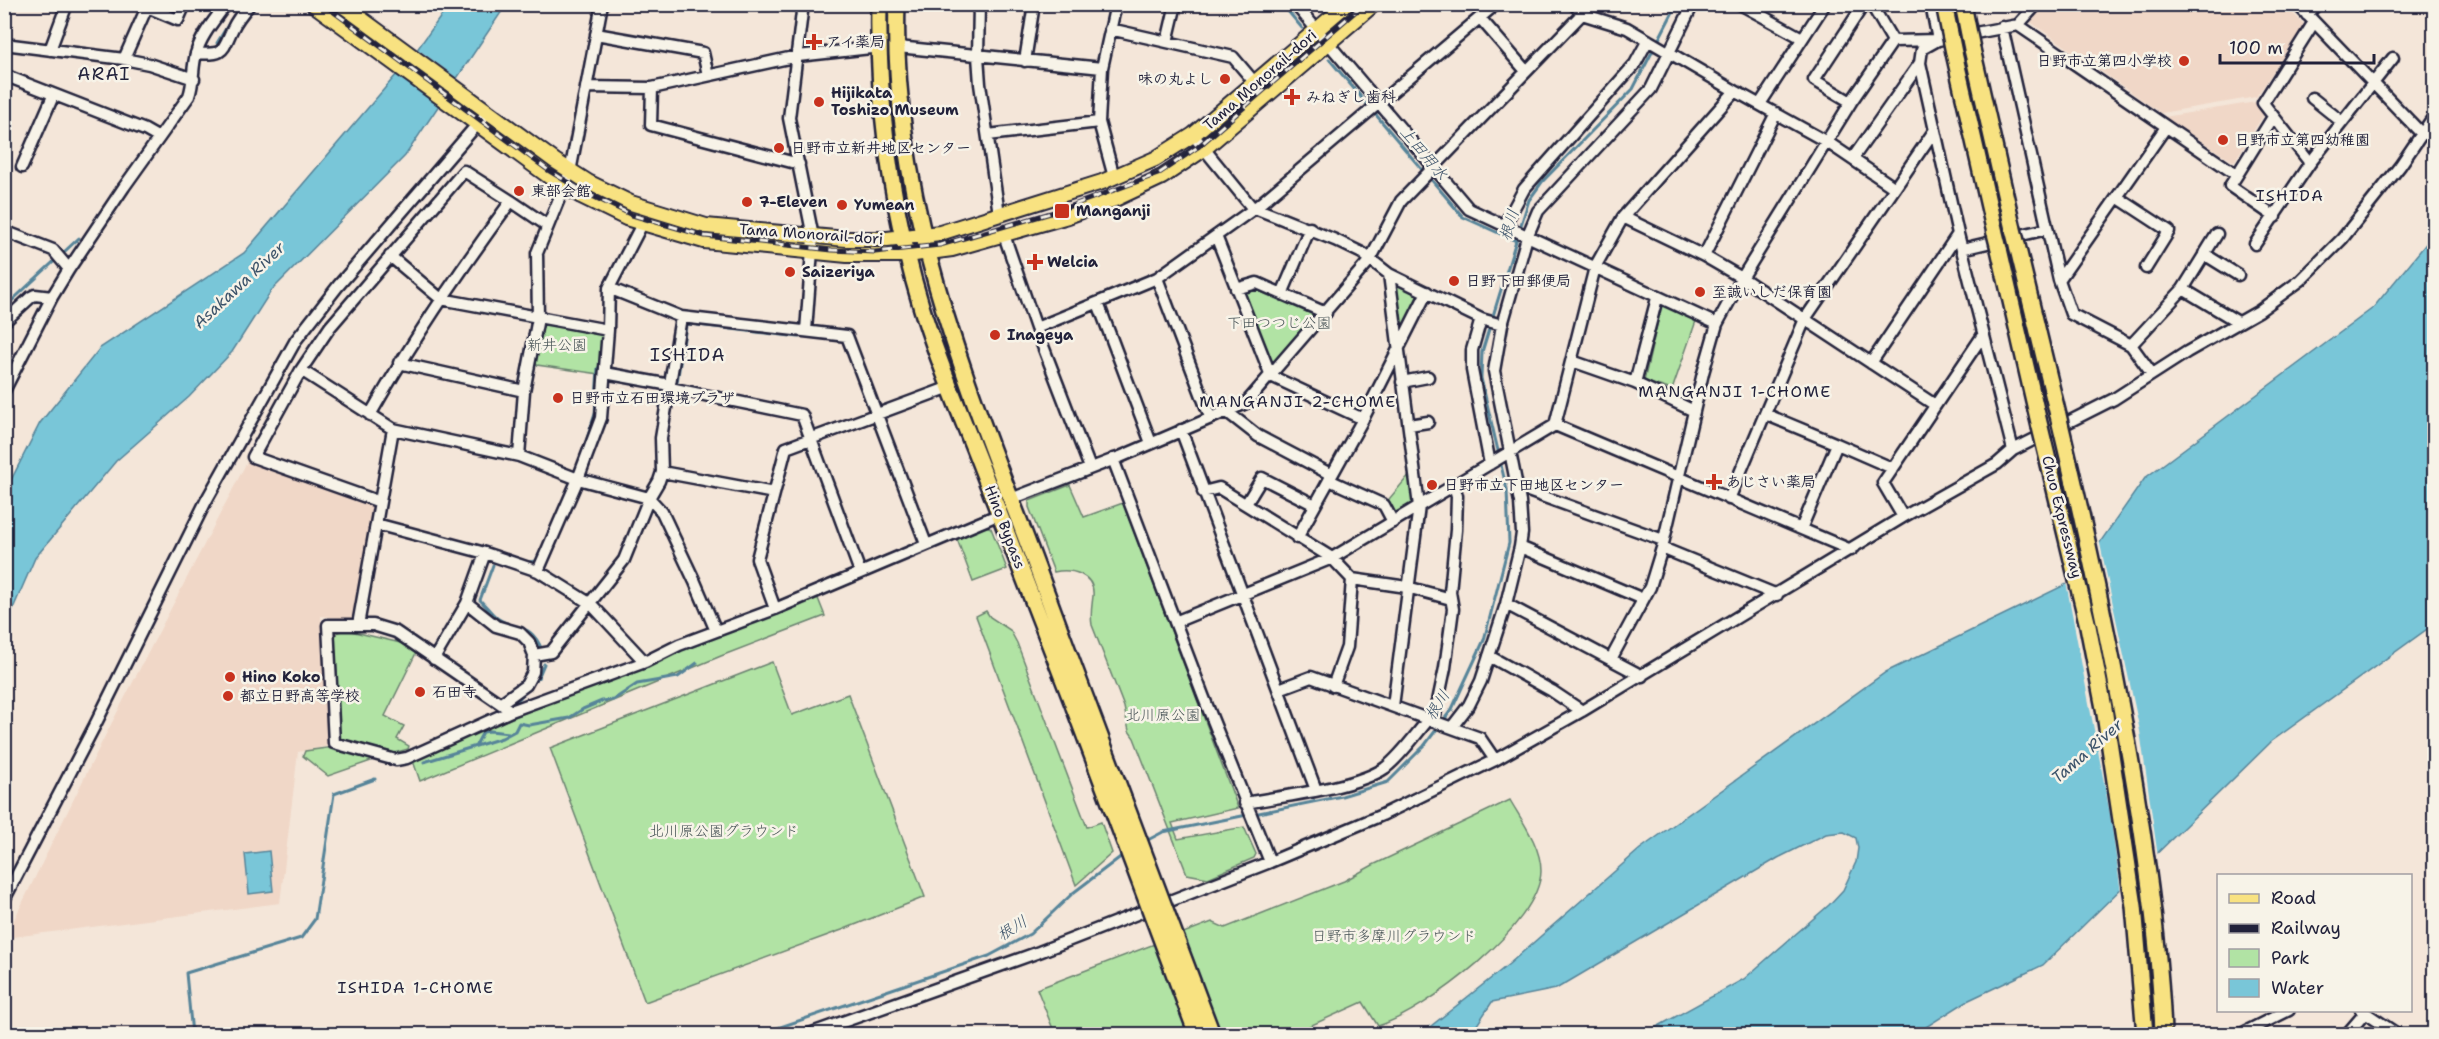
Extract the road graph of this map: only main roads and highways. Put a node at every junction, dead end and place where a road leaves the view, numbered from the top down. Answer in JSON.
{"nodes":[{"id":1,"x":313,"y":4,"type":"edge"},
{"id":2,"x":341,"y":4,"type":"edge"},
{"id":3,"x":879,"y":4,"type":"edge"},
{"id":4,"x":897,"y":4,"type":"edge"},
{"id":5,"x":1347,"y":4,"type":"edge"},
{"id":6,"x":1374,"y":4,"type":"edge"},
{"id":7,"x":1944,"y":4,"type":"edge"},
{"id":8,"x":1963,"y":4,"type":"edge"},
{"id":9,"x":923,"y":235,"type":"junction"},
{"id":10,"x":903,"y":237,"type":"junction"},
{"id":11,"x":927,"y":253,"type":"junction"},
{"id":12,"x":907,"y":255,"type":"junction"},
{"id":13,"x":1081,"y":704,"type":"junction"},
{"id":14,"x":1197,"y":1035,"type":"edge"},
{"id":15,"x":1212,"y":1035,"type":"edge"},
{"id":16,"x":2145,"y":1035,"type":"edge"},
{"id":17,"x":2163,"y":1035,"type":"edge"}],
"edges":[{"from":1,"to":12,"type":"main road","name":"Tama Monorail-dori"},
{"from":2,"to":10,"type":"main road","name":"Tama Monorail-dori"},
{"from":3,"to":10,"type":"highway","name":"Hino Bypass"},
{"from":4,"to":9,"type":"highway","name":"Hino Bypass"},
{"from":5,"to":9,"type":"main road","name":"Tama Monorail-dori"},
{"from":6,"to":11,"type":"main road","name":"Tama Monorail-dori"},
{"from":7,"to":16,"type":"highway","name":"Chuo Expressway","bridge":true},
{"from":8,"to":17,"type":"highway","name":"Chuo Expressway","bridge":true},
{"from":9,"to":10,"type":"main road","name":"Tama Monorail-dori"},
{"from":9,"to":11,"type":"highway","name":"Hino Bypass"},
{"from":10,"to":12,"type":"highway","name":"Hino Bypass"},
{"from":11,"to":12,"type":"main road","name":"Tama Monorail-dori"},
{"from":11,"to":13,"type":"highway","name":"Hino Bypass"},
{"from":12,"to":13,"type":"highway","name":"Hino Bypass"},
{"from":13,"to":14,"type":"highway","name":"Hino Bypass","bridge":true},
{"from":13,"to":15,"type":"highway","name":"Hino Bypass","bridge":true}]}
